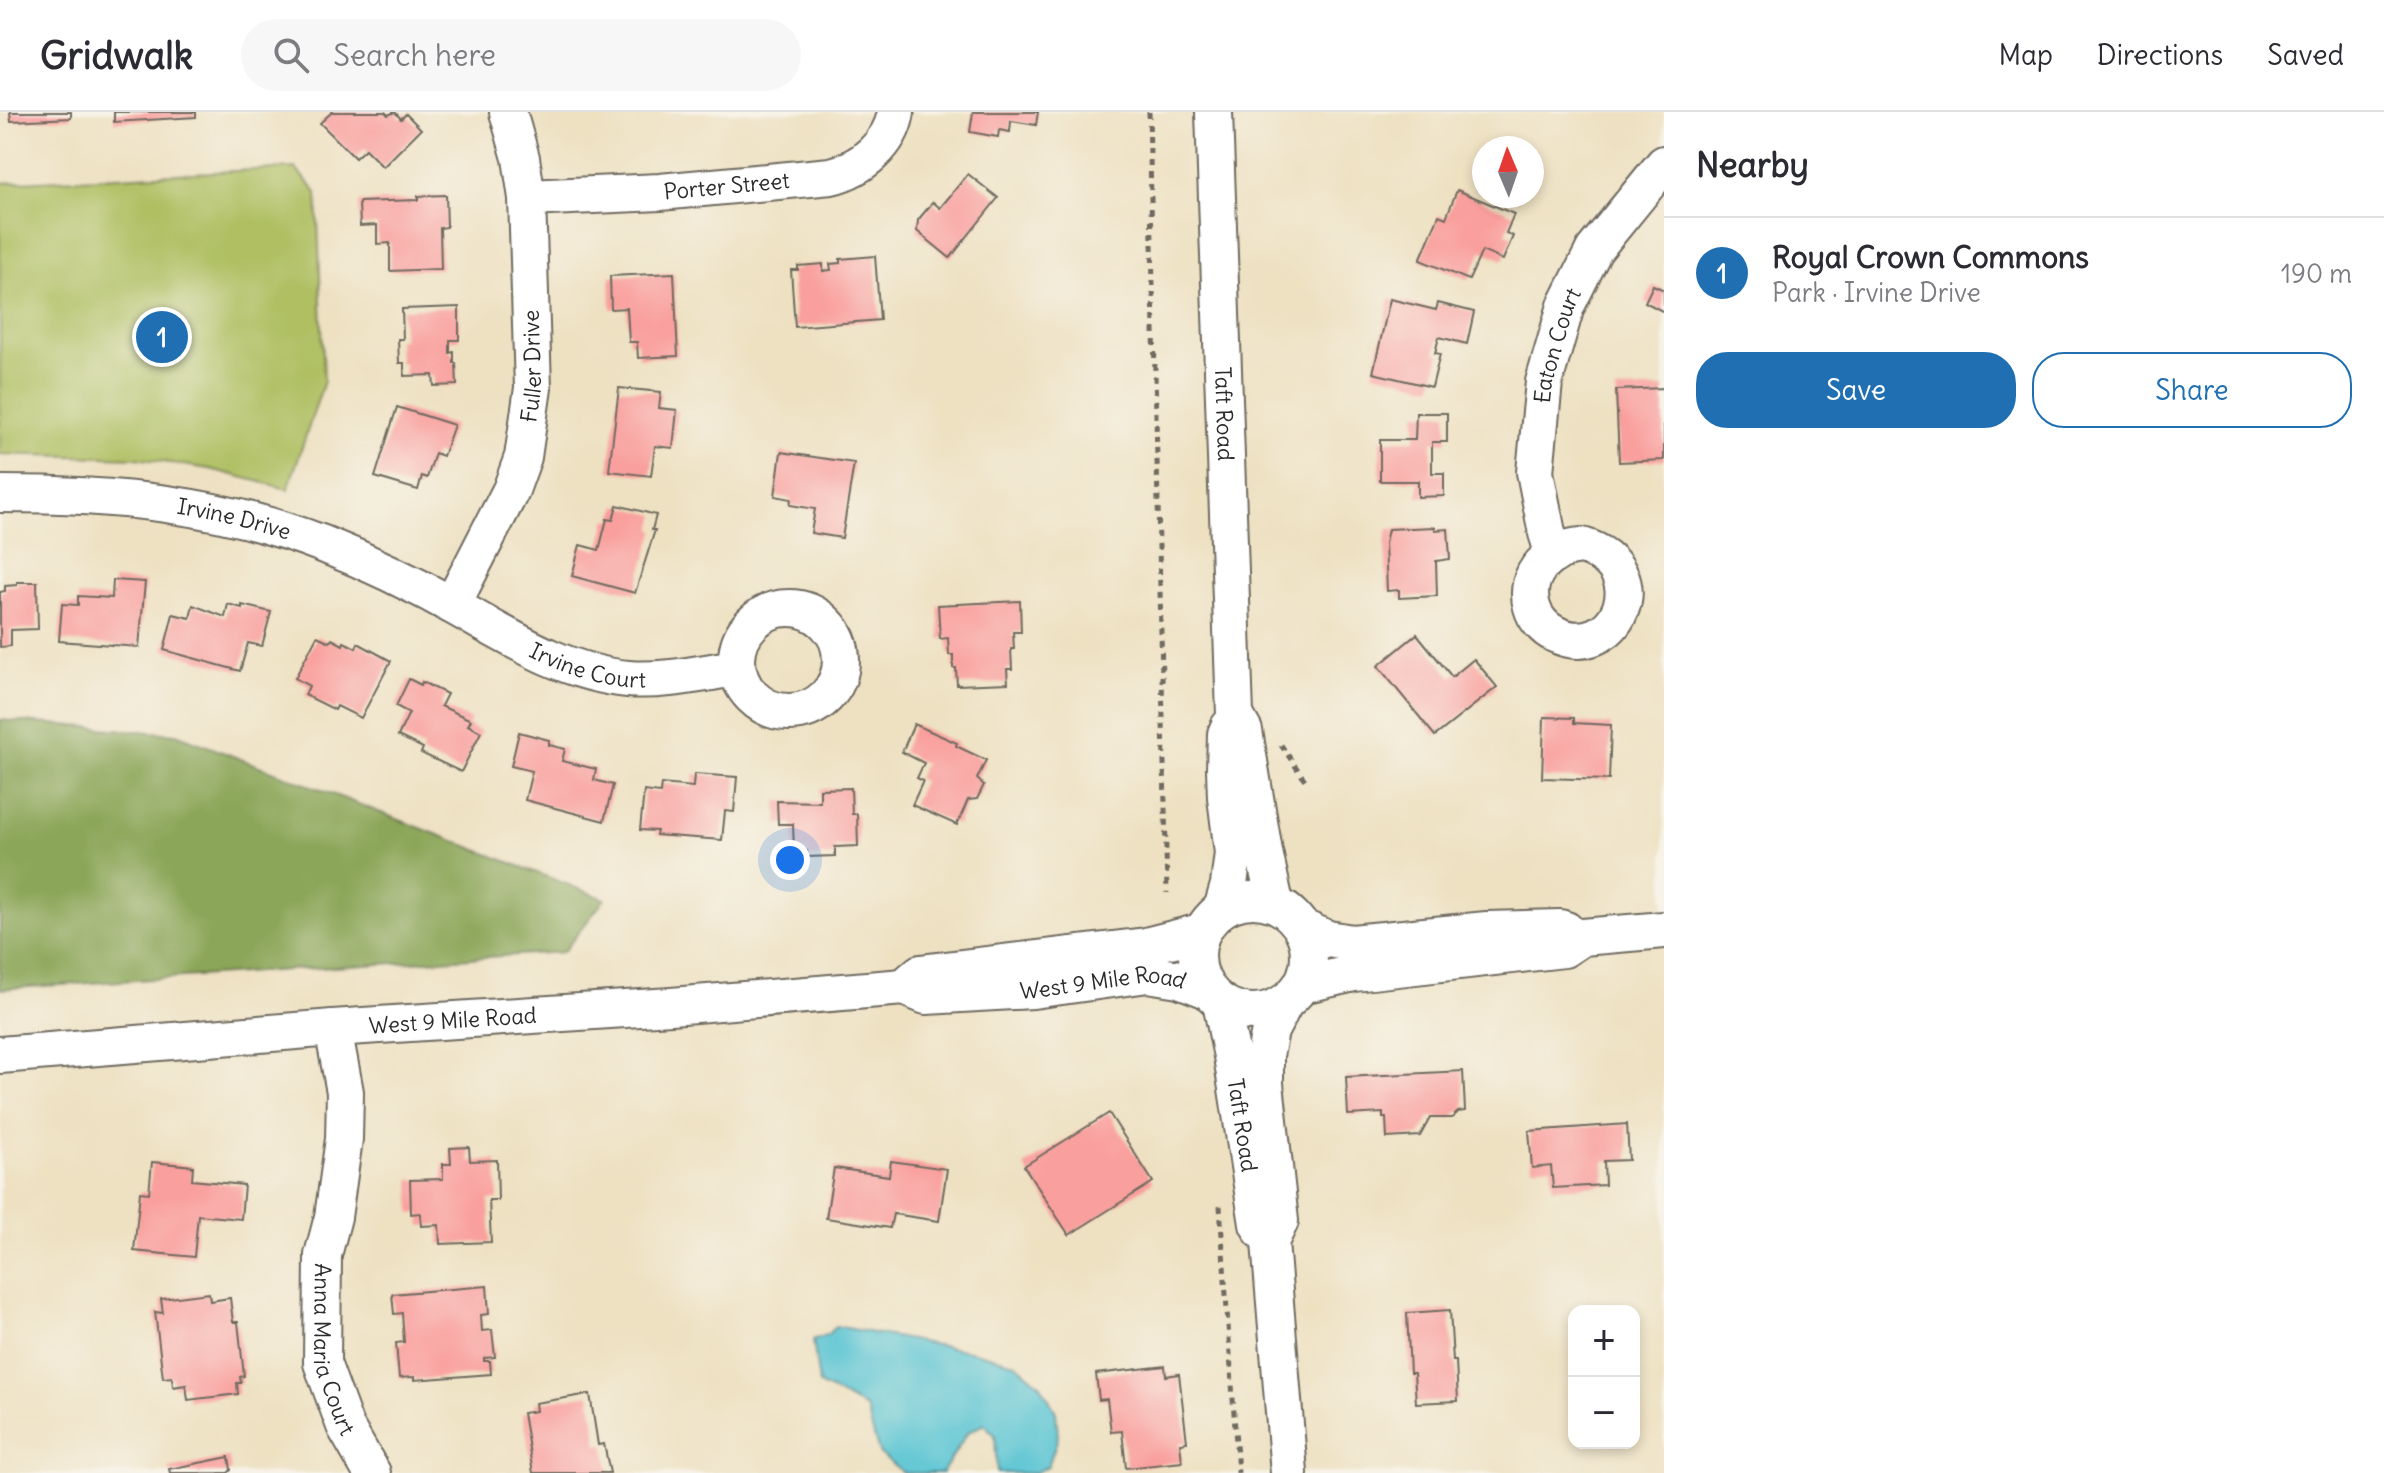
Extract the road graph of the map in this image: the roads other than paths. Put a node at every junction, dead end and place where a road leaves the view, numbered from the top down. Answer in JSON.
{"nodes":[{"id":1,"x":508,"y":112,"type":"edge"},
{"id":2,"x":896,"y":112,"type":"edge"},
{"id":3,"x":1214,"y":112,"type":"edge"},
{"id":4,"x":1664,"y":164,"type":"edge"},
{"id":5,"x":527,"y":198,"type":"junction"},
{"id":6,"x":0,"y":494,"type":"edge"},
{"id":7,"x":1554,"y":555,"type":"dead end"},
{"id":8,"x":452,"y":605,"type":"junction"},
{"id":9,"x":737,"y":668,"type":"dead end"},
{"id":10,"x":1235,"y":715,"type":"junction"},
{"id":11,"x":1275,"y":903,"type":"junction"},
{"id":12,"x":1212,"y":920,"type":"junction"},
{"id":13,"x":1303,"y":928,"type":"junction"},
{"id":14,"x":1664,"y":930,"type":"edge"},
{"id":15,"x":1582,"y":937,"type":"junction"},
{"id":16,"x":904,"y":987,"type":"junction"},
{"id":17,"x":1293,"y":995,"type":"junction"},
{"id":18,"x":1213,"y":996,"type":"junction"},
{"id":19,"x":333,"y":1028,"type":"junction"},
{"id":20,"x":0,"y":1055,"type":"edge"},
{"id":21,"x":1270,"y":1242,"type":"junction"},
{"id":22,"x":372,"y":1473,"type":"edge"},
{"id":23,"x":1289,"y":1473,"type":"edge"}],
"edges":[{"from":1,"to":5,"type":"street","name":"Fuller Drive"},
{"from":2,"to":5,"type":"street","name":"Porter Street"},
{"from":3,"to":10,"type":"street","name":"Taft Road"},
{"from":4,"to":7,"type":"street","name":"Eaton Court"},
{"from":5,"to":8,"type":"street","name":"Fuller Drive"},
{"from":6,"to":8,"type":"street","name":"Irvine Drive"},
{"from":8,"to":9,"type":"street","name":"Irvine Court"},
{"from":10,"to":11,"type":"street","name":"Taft Road"},
{"from":10,"to":12,"type":"street","name":"Taft Road"},
{"from":11,"to":12,"type":"street"},
{"from":11,"to":13,"type":"street"},
{"from":12,"to":16,"type":"street","name":"West 9 Mile Road"},
{"from":12,"to":18,"type":"street"},
{"from":13,"to":15,"type":"street"},
{"from":13,"to":17,"type":"street"},
{"from":14,"to":15,"type":"street"},
{"from":15,"to":17,"type":"street"},
{"from":16,"to":18,"type":"street","name":"West 9 Mile Road"},
{"from":16,"to":19,"type":"street","name":"West 9 Mile Road"},
{"from":17,"to":18,"type":"street"},
{"from":17,"to":21,"type":"street","name":"Taft Road"},
{"from":18,"to":21,"type":"street","name":"Taft Road"},
{"from":19,"to":20,"type":"street","name":"West 9 Mile Road"},
{"from":19,"to":22,"type":"street","name":"Anna Maria Court"},
{"from":21,"to":23,"type":"street","name":"Taft Road"}]}
